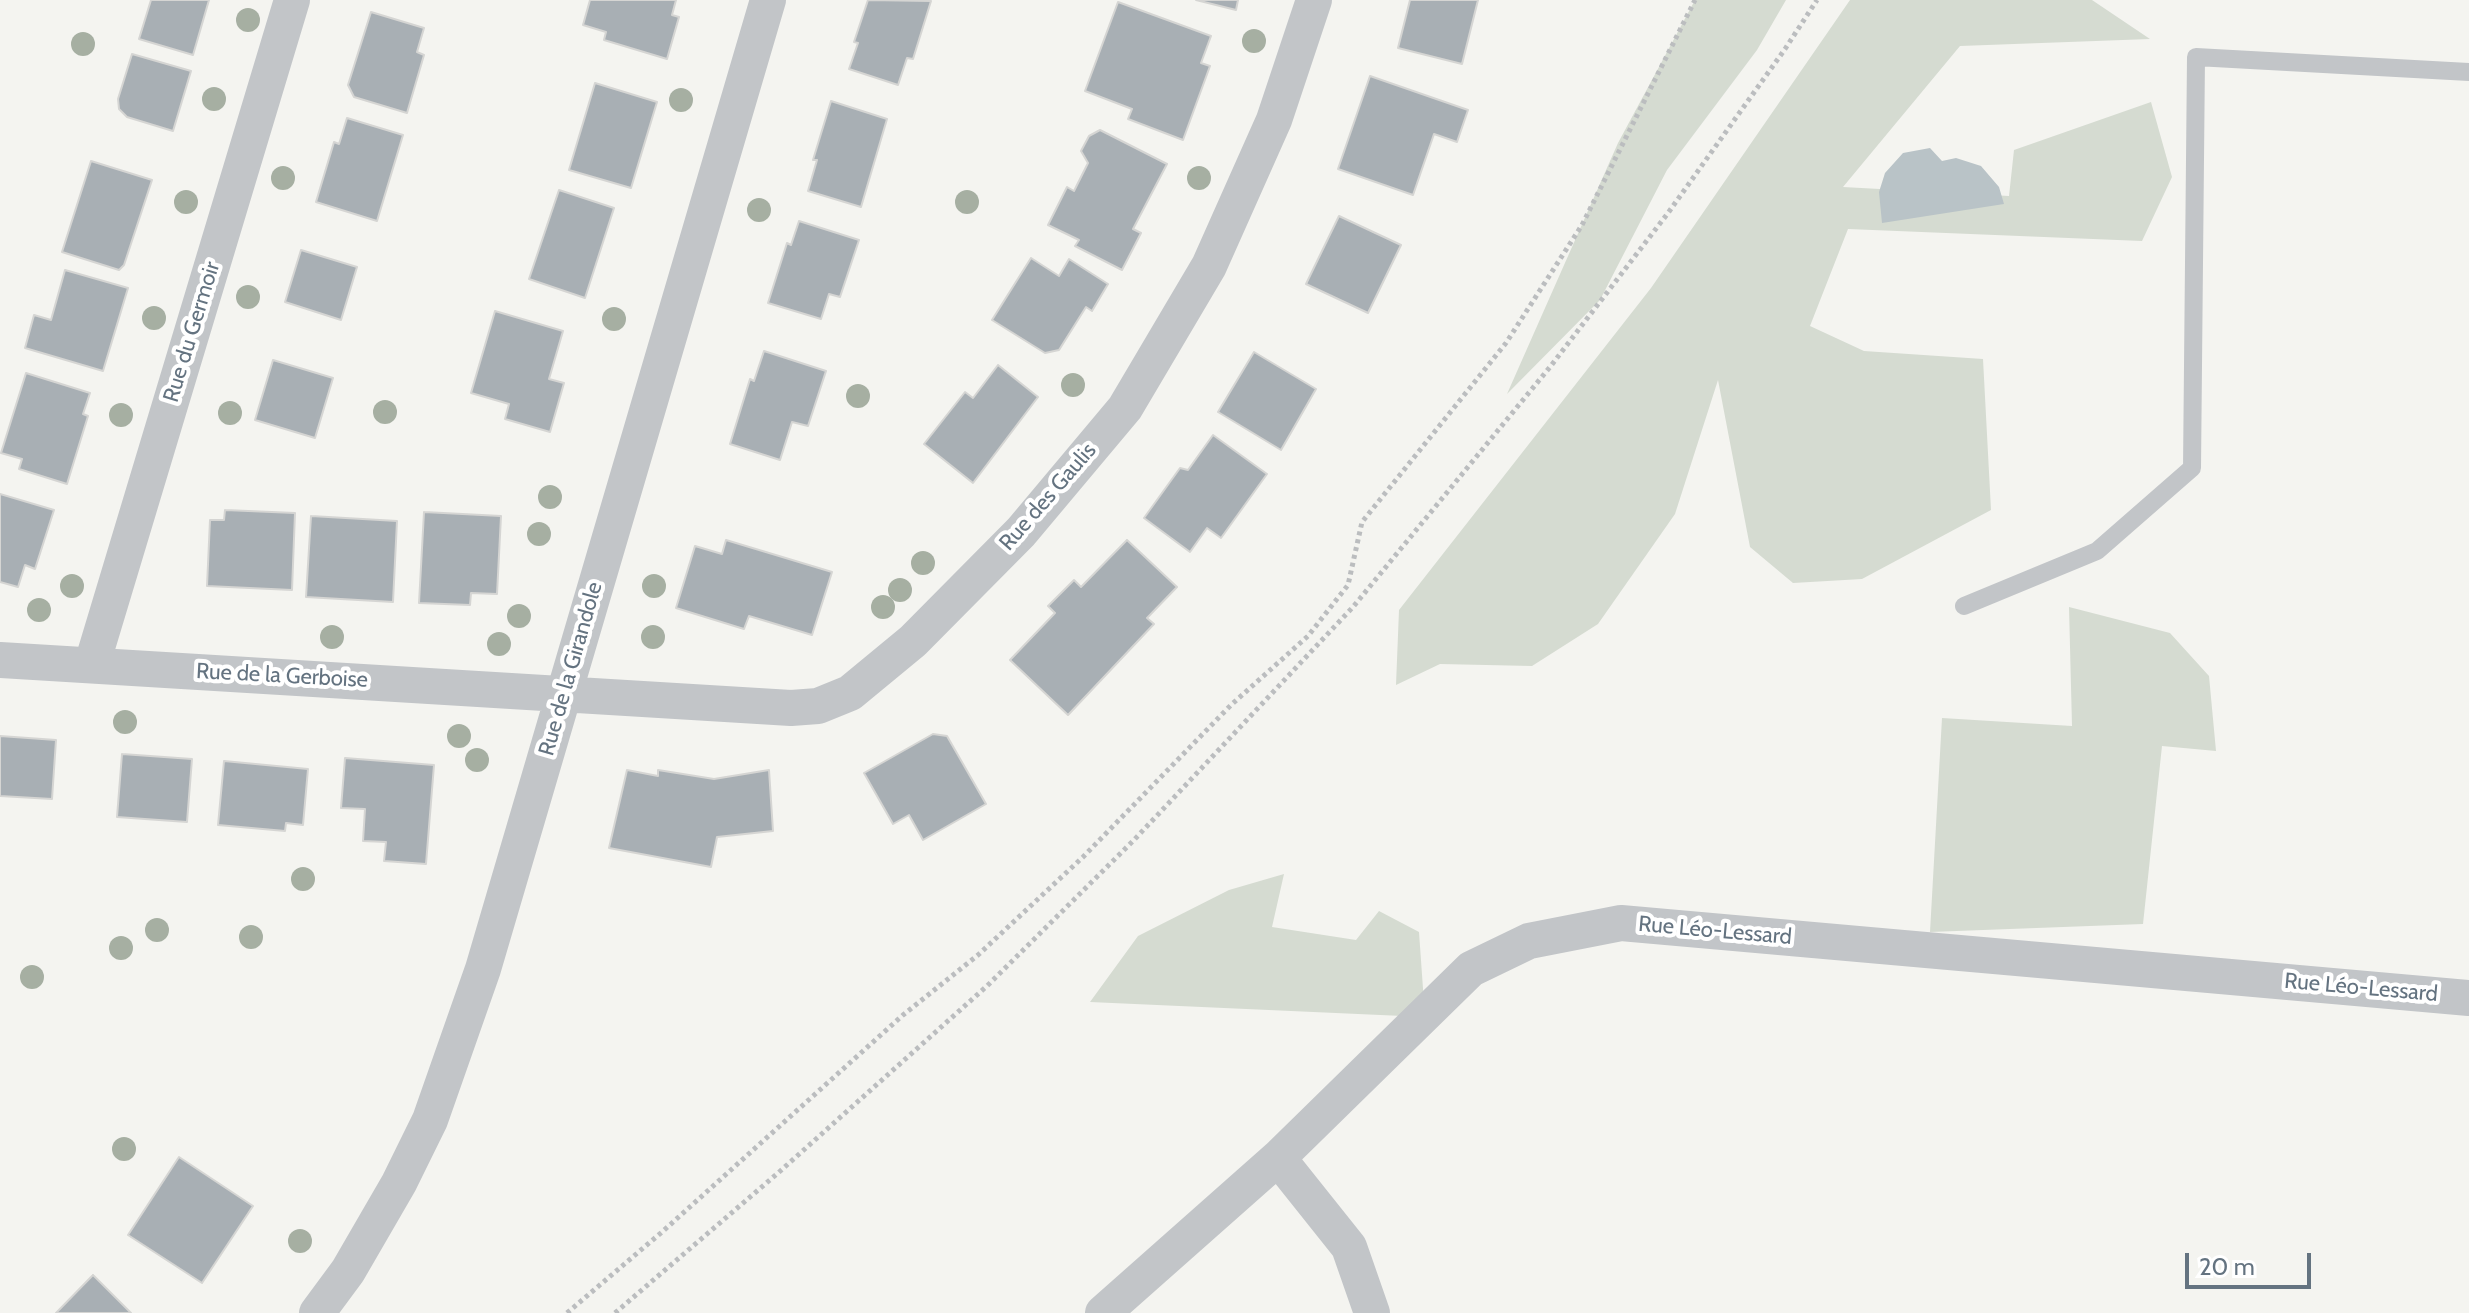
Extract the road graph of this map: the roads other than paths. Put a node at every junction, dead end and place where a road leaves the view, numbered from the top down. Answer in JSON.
{"nodes":[{"id":1,"x":292,"y":0,"type":"edge"},
{"id":2,"x":768,"y":0,"type":"edge"},
{"id":3,"x":1314,"y":0,"type":"edge"},
{"id":4,"x":2469,"y":72,"type":"edge"},
{"id":5,"x":1964,"y":606,"type":"dead end"},
{"id":6,"x":0,"y":660,"type":"edge"},
{"id":7,"x":92,"y":664,"type":"junction"},
{"id":8,"x":564,"y":693,"type":"junction"},
{"id":9,"x":2469,"y":998,"type":"edge"},
{"id":10,"x":1278,"y":1158,"type":"junction"},
{"id":11,"x":317,"y":1313,"type":"edge"},
{"id":12,"x":1103,"y":1313,"type":"edge"},
{"id":13,"x":1372,"y":1313,"type":"edge"}],
"edges":[{"from":1,"to":7,"type":"street","name":"Rue du Germoir"},
{"from":2,"to":8,"type":"street","name":"Rue de la Girandole"},
{"from":3,"to":8,"type":"street","name":"Rue des Gaulis"},
{"from":4,"to":5,"type":"lane"},
{"from":6,"to":7,"type":"street","name":"Rue de la Gerboise"},
{"from":7,"to":8,"type":"street","name":"Rue de la Gerboise"},
{"from":8,"to":11,"type":"street","name":"Rue de la Girandole"},
{"from":9,"to":10,"type":"street","name":"Rue Léo-Lessard"},
{"from":10,"to":12,"type":"street","name":"Rue Léo-Lessard"},
{"from":10,"to":13,"type":"street"}]}
